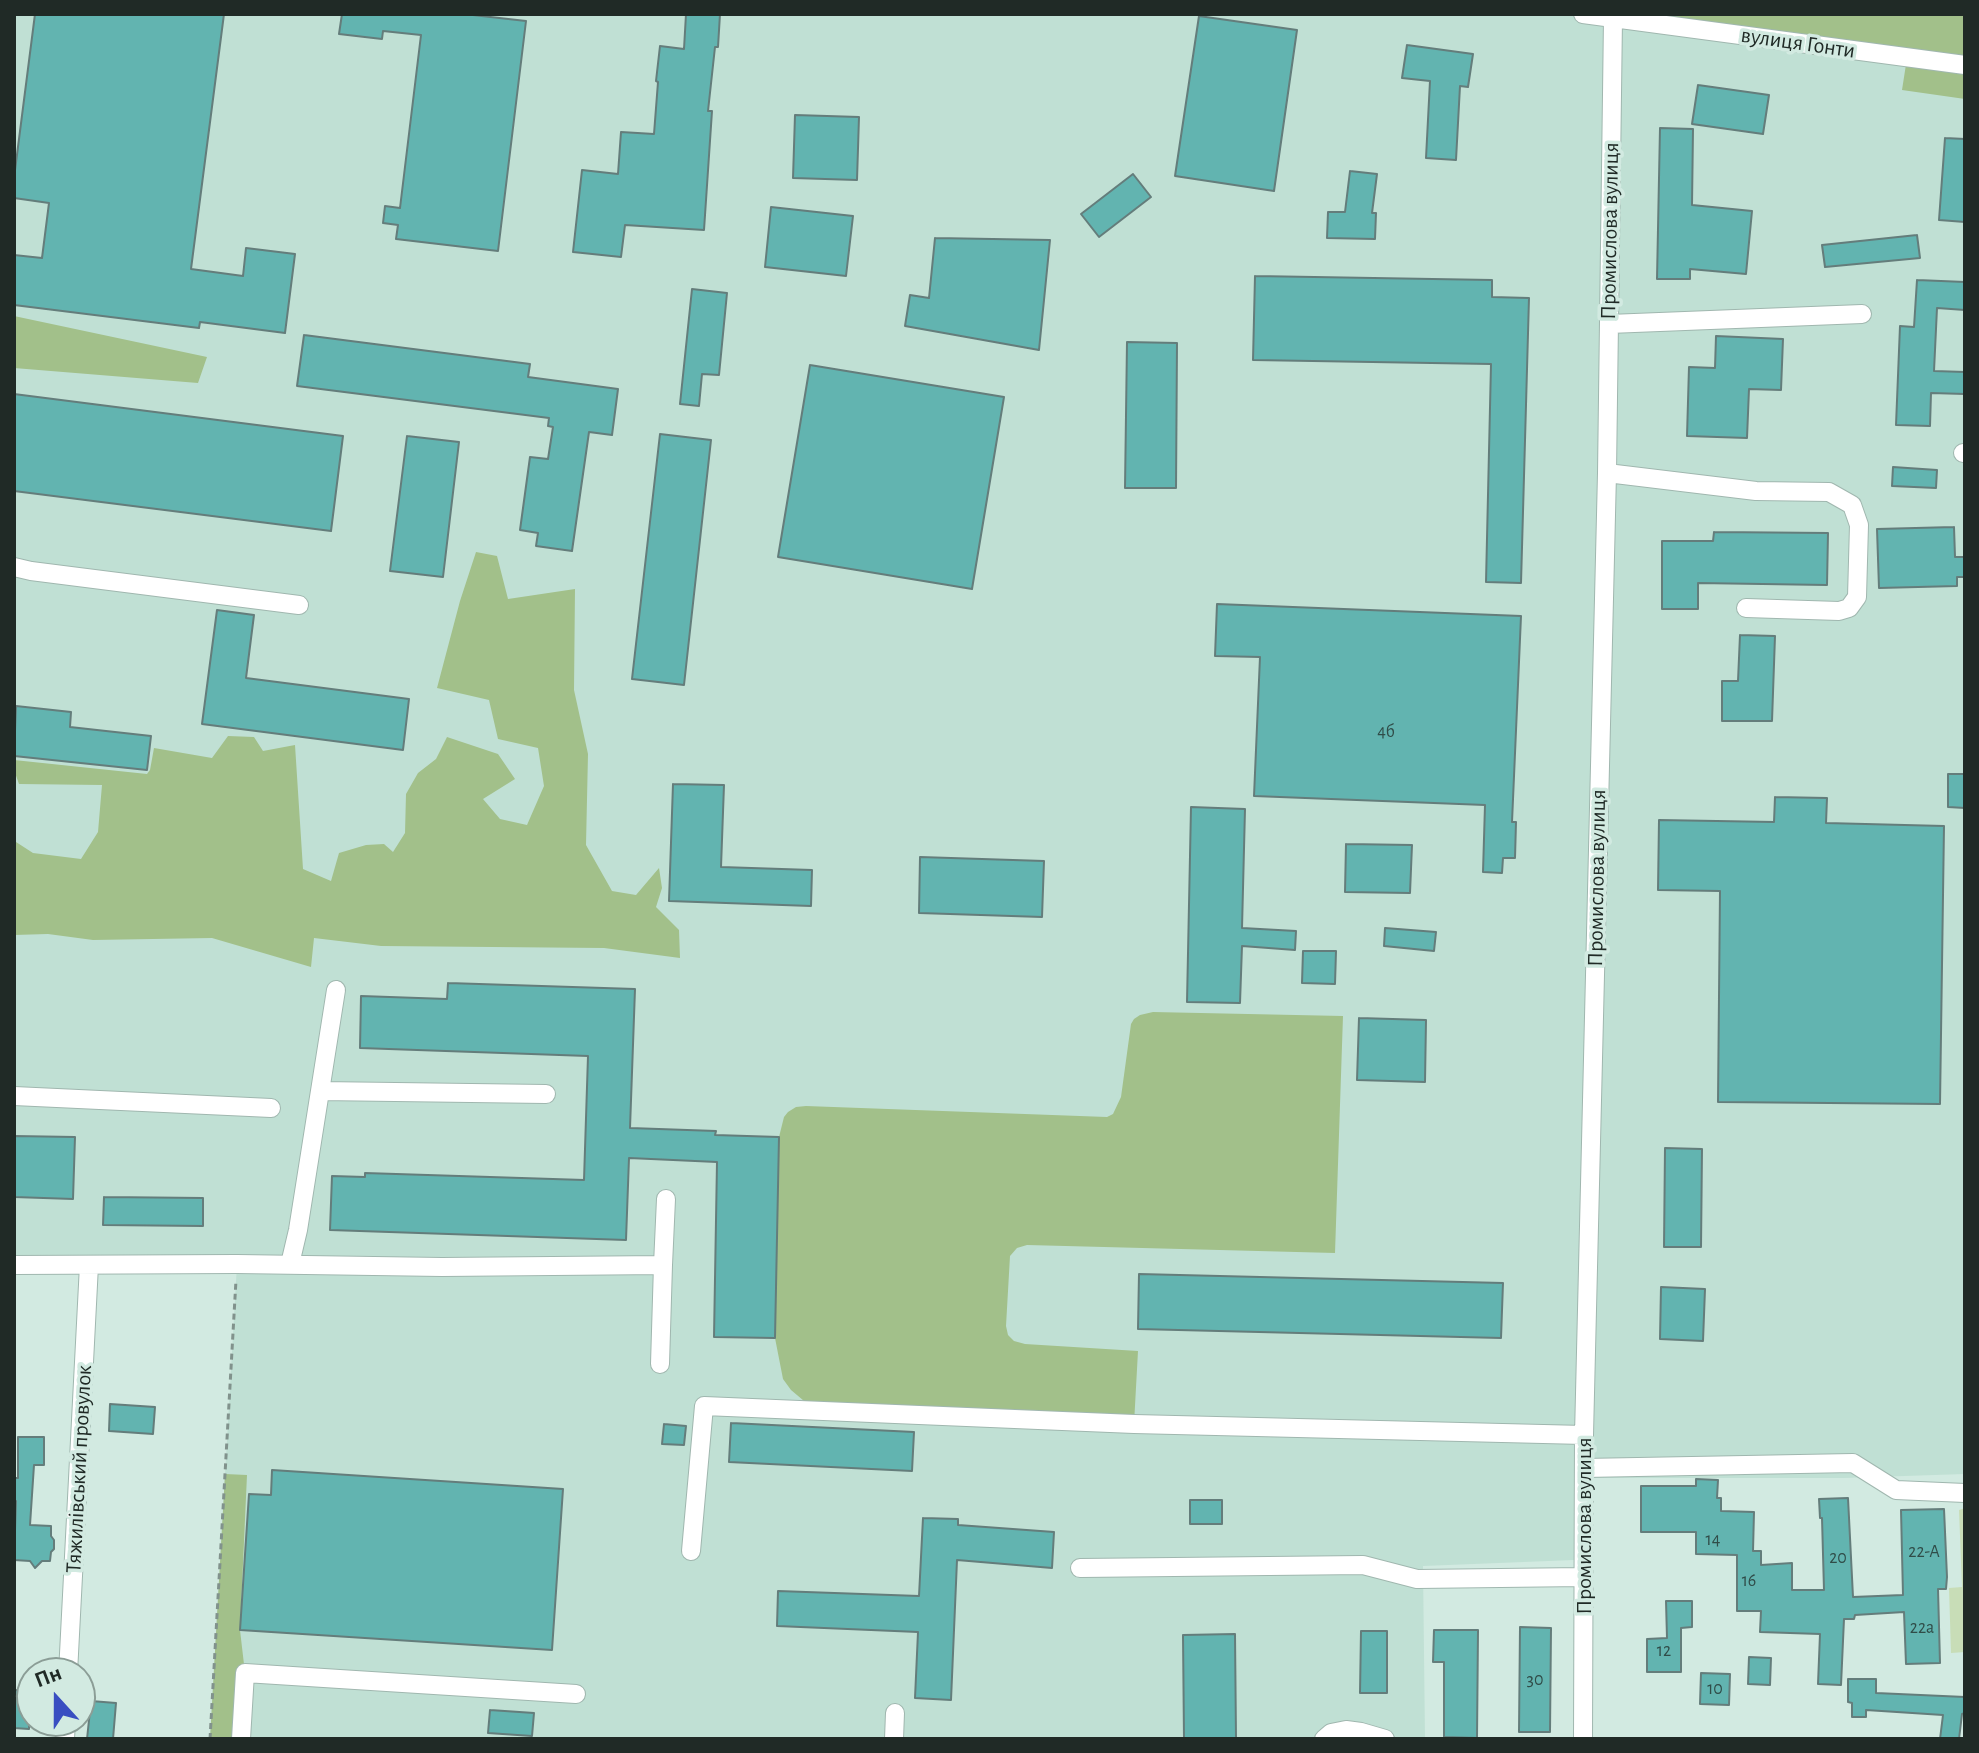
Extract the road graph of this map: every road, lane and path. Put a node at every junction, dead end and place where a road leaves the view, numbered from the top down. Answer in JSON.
{"nodes":[{"id":1,"x":1583,"y":14,"type":"edge"},
{"id":2,"x":1613,"y":18,"type":"junction"},
{"id":3,"x":1965,"y":65,"type":"edge"},
{"id":4,"x":1862,"y":314,"type":"dead end"},
{"id":5,"x":1609,"y":324,"type":"junction"},
{"id":6,"x":1607,"y":473,"type":"junction"},
{"id":7,"x":14,"y":567,"type":"edge"},
{"id":8,"x":299,"y":605,"type":"dead end"},
{"id":9,"x":1746,"y":608,"type":"dead end"},
{"id":10,"x":336,"y":990,"type":"dead end"},
{"id":11,"x":320,"y":1091,"type":"junction"},
{"id":12,"x":546,"y":1094,"type":"dead end"},
{"id":13,"x":14,"y":1096,"type":"edge"},
{"id":14,"x":271,"y":1108,"type":"dead end"},
{"id":15,"x":666,"y":1199,"type":"dead end"},
{"id":16,"x":237,"y":1264,"type":"junction"},
{"id":17,"x":290,"y":1264,"type":"junction"},
{"id":18,"x":14,"y":1265,"type":"edge"},
{"id":19,"x":89,"y":1265,"type":"junction"},
{"id":20,"x":663,"y":1265,"type":"junction"},
{"id":21,"x":660,"y":1364,"type":"dead end"},
{"id":22,"x":1584,"y":1435,"type":"junction"},
{"id":23,"x":1584,"y":1468,"type":"junction"},
{"id":24,"x":1965,"y":1493,"type":"edge"},
{"id":25,"x":691,"y":1551,"type":"dead end"},
{"id":26,"x":1080,"y":1568,"type":"dead end"},
{"id":27,"x":1583,"y":1577,"type":"junction"},
{"id":28,"x":69,"y":1657,"type":"edge"},
{"id":29,"x":576,"y":1694,"type":"dead end"},
{"id":30,"x":895,"y":1713,"type":"dead end"},
{"id":31,"x":210,"y":1739,"type":"edge"},
{"id":32,"x":241,"y":1739,"type":"edge"},
{"id":33,"x":894,"y":1739,"type":"edge"},
{"id":34,"x":1324,"y":1739,"type":"edge"},
{"id":35,"x":1385,"y":1739,"type":"edge"},
{"id":36,"x":1583,"y":1739,"type":"edge"}],
"edges":[{"from":1,"to":2,"type":"street","name":"вулиця Гонти"},
{"from":2,"to":3,"type":"street","name":"вулиця Гонти"},
{"from":2,"to":5,"type":"street","name":"Промислова вулиця"},
{"from":4,"to":5,"type":"street"},
{"from":5,"to":6,"type":"street","name":"Промислова вулиця"},
{"from":6,"to":9,"type":"street"},
{"from":6,"to":22,"type":"street","name":"Промислова вулиця"},
{"from":7,"to":8,"type":"street"},
{"from":10,"to":11,"type":"street"},
{"from":11,"to":12,"type":"street"},
{"from":11,"to":17,"type":"street"},
{"from":13,"to":14,"type":"street"},
{"from":15,"to":20,"type":"street"},
{"from":16,"to":17,"type":"street"},
{"from":16,"to":19,"type":"street"},
{"from":16,"to":31,"type":"path"},
{"from":17,"to":20,"type":"street"},
{"from":18,"to":19,"type":"street"},
{"from":19,"to":28,"type":"street","name":"Тяжилівський провулок"},
{"from":20,"to":21,"type":"street"},
{"from":22,"to":23,"type":"street","name":"Промислова вулиця"},
{"from":22,"to":25,"type":"street"},
{"from":23,"to":24,"type":"street"},
{"from":23,"to":27,"type":"street","name":"Промислова вулиця"},
{"from":26,"to":27,"type":"street"},
{"from":27,"to":36,"type":"street","name":"Промислова вулиця"},
{"from":29,"to":32,"type":"street"},
{"from":30,"to":33,"type":"street"},
{"from":34,"to":35,"type":"street"}]}
